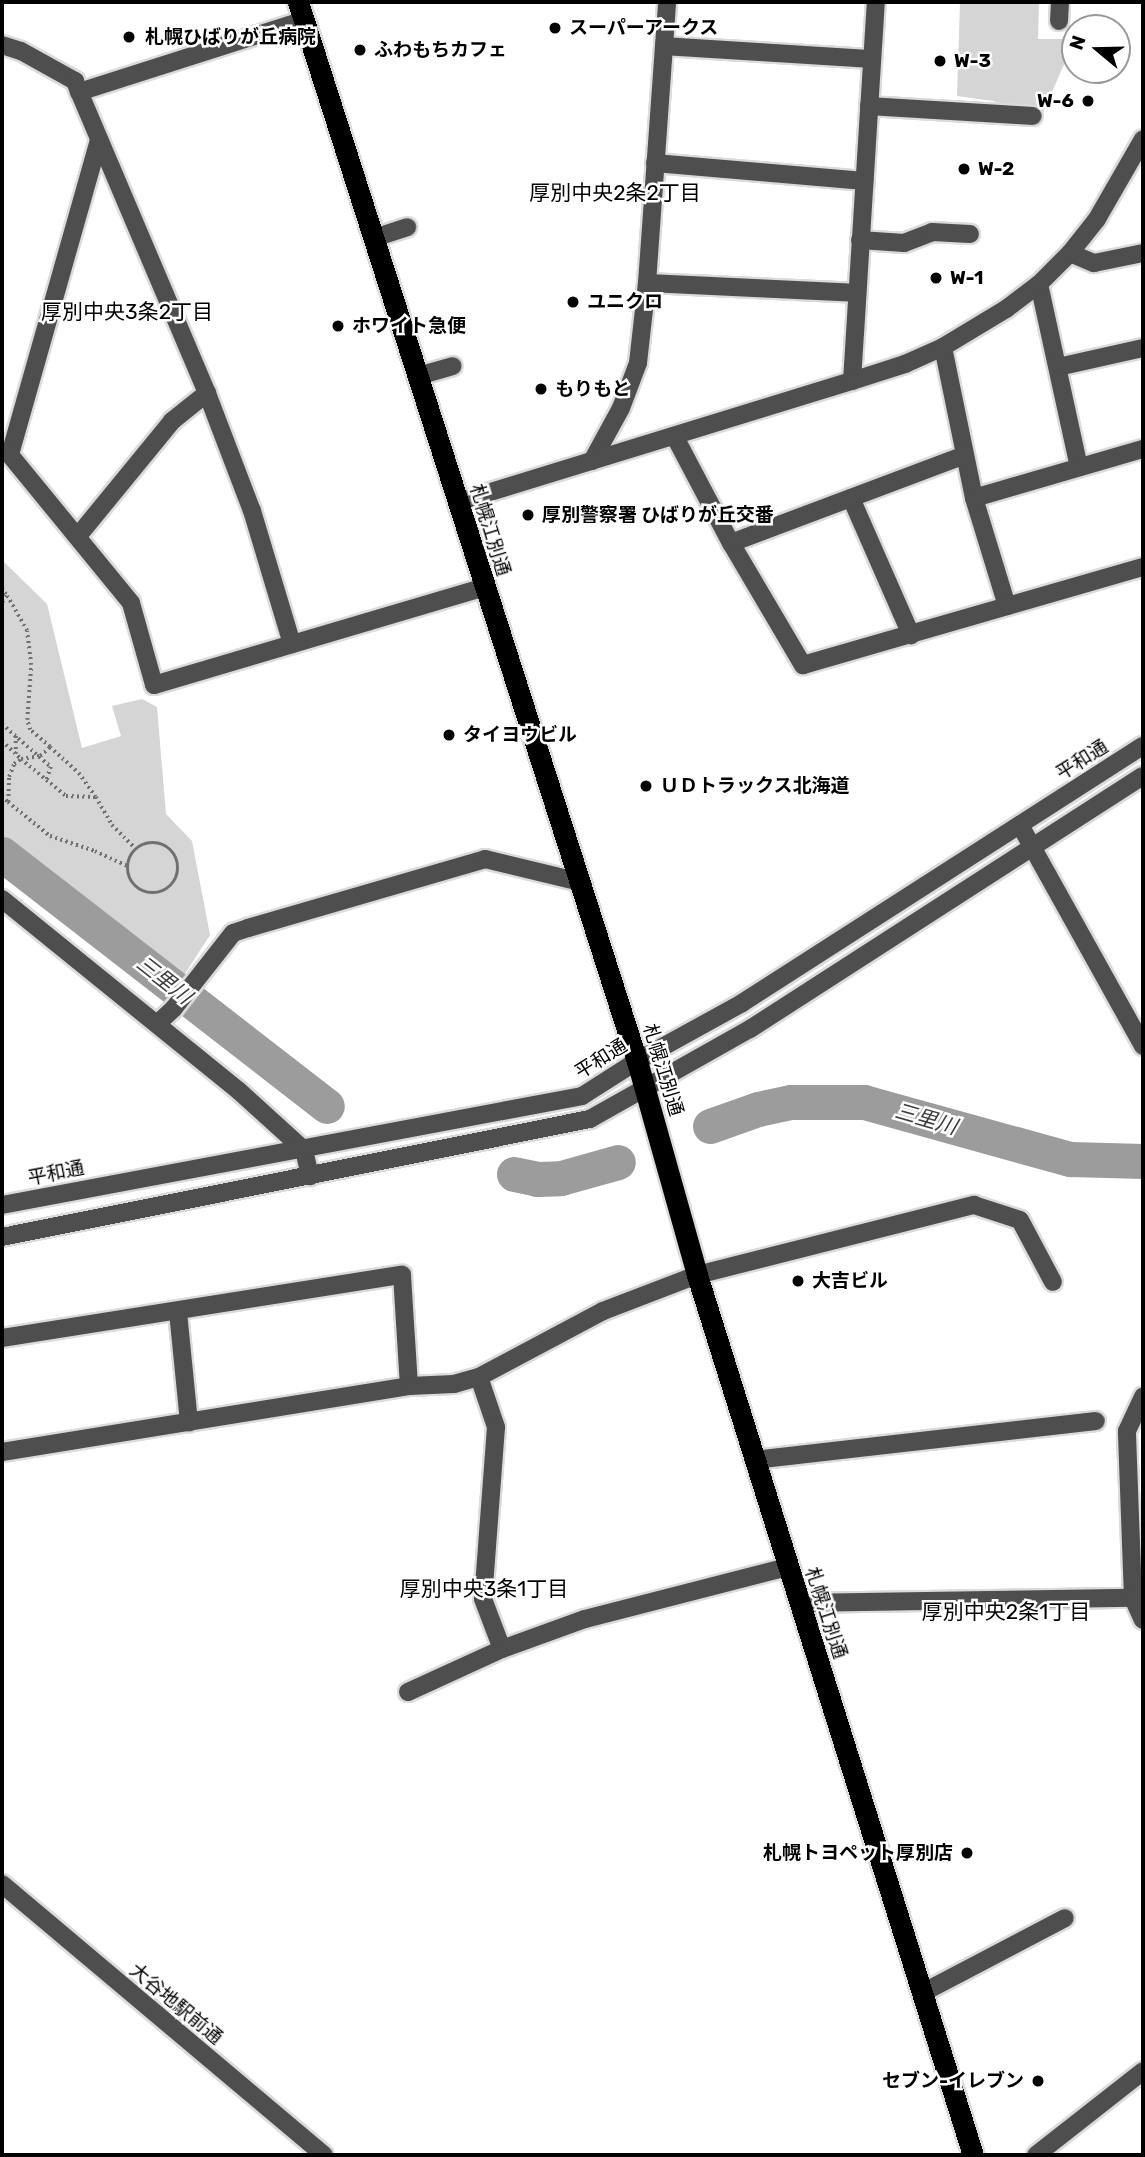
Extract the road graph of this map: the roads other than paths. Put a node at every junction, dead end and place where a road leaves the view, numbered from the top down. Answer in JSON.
{"nodes":[{"id":1,"x":667,"y":2,"type":"edge"},
{"id":2,"x":876,"y":2,"type":"edge"},
{"id":3,"x":1060,"y":2,"type":"edge"},
{"id":4,"x":301,"y":11,"type":"edge"},
{"id":5,"x":1059,"y":21,"type":"dead end"},
{"id":6,"x":2,"y":45,"type":"edge"},
{"id":7,"x":664,"y":46,"type":"junction"},
{"id":8,"x":872,"y":59,"type":"junction"},
{"id":9,"x":79,"y":92,"type":"junction"},
{"id":10,"x":869,"y":106,"type":"junction"},
{"id":11,"x":1033,"y":116,"type":"dead end"},
{"id":12,"x":1143,"y":139,"type":"edge"},
{"id":13,"x":99,"y":140,"type":"junction"},
{"id":14,"x":655,"y":163,"type":"junction"},
{"id":15,"x":864,"y":181,"type":"junction"},
{"id":16,"x":407,"y":227,"type":"dead end"},
{"id":17,"x":971,"y":234,"type":"dead end"},
{"id":18,"x":374,"y":238,"type":"junction"},
{"id":19,"x":860,"y":240,"type":"junction"},
{"id":20,"x":1070,"y":253,"type":"junction"},
{"id":21,"x":1143,"y":253,"type":"edge"},
{"id":22,"x":647,"y":283,"type":"junction"},
{"id":23,"x":1038,"y":284,"type":"junction"},
{"id":24,"x":856,"y":293,"type":"junction"},
{"id":25,"x":943,"y":347,"type":"junction"},
{"id":26,"x":1143,"y":348,"type":"edge"},
{"id":27,"x":453,"y":366,"type":"dead end"},
{"id":28,"x":1058,"y":368,"type":"junction"},
{"id":29,"x":418,"y":376,"type":"junction"},
{"id":30,"x":852,"y":381,"type":"junction"},
{"id":31,"x":206,"y":393,"type":"junction"},
{"id":32,"x":675,"y":437,"type":"junction"},
{"id":33,"x":1143,"y":449,"type":"edge"},
{"id":34,"x":965,"y":456,"type":"junction"},
{"id":35,"x":592,"y":461,"type":"junction"},
{"id":36,"x":1079,"y":467,"type":"junction"},
{"id":37,"x":851,"y":498,"type":"junction"},
{"id":38,"x":974,"y":498,"type":"junction"},
{"id":39,"x":458,"y":502,"type":"junction"},
{"id":40,"x":78,"y":536,"type":"junction"},
{"id":41,"x":731,"y":543,"type":"junction"},
{"id":42,"x":1143,"y":568,"type":"edge"},
{"id":43,"x":484,"y":587,"type":"junction"},
{"id":44,"x":1007,"y":606,"type":"junction"},
{"id":45,"x":911,"y":635,"type":"junction"},
{"id":46,"x":292,"y":644,"type":"junction"},
{"id":47,"x":1143,"y":746,"type":"edge"},
{"id":48,"x":1143,"y":776,"type":"edge"},
{"id":49,"x":1020,"y":825,"type":"junction"},
{"id":50,"x":1033,"y":848,"type":"junction"},
{"id":51,"x":580,"y":882,"type":"junction"},
{"id":52,"x":2,"y":899,"type":"edge"},
{"id":53,"x":157,"y":1024,"type":"junction"},
{"id":54,"x":1143,"y":1046,"type":"edge"},
{"id":55,"x":637,"y":1060,"type":"junction"},
{"id":56,"x":645,"y":1087,"type":"junction"},
{"id":57,"x":304,"y":1150,"type":"junction"},
{"id":58,"x":310,"y":1176,"type":"junction"},
{"id":59,"x":2,"y":1205,"type":"edge"},
{"id":60,"x":2,"y":1237,"type":"edge"},
{"id":61,"x":697,"y":1275,"type":"junction"},
{"id":62,"x":1053,"y":1282,"type":"dead end"},
{"id":63,"x":178,"y":1312,"type":"junction"},
{"id":64,"x":2,"y":1338,"type":"edge"},
{"id":65,"x":479,"y":1377,"type":"junction"},
{"id":66,"x":409,"y":1386,"type":"junction"},
{"id":67,"x":1143,"y":1395,"type":"edge"},
{"id":68,"x":1096,"y":1421,"type":"dead end"},
{"id":69,"x":189,"y":1422,"type":"junction"},
{"id":70,"x":2,"y":1452,"type":"edge"},
{"id":71,"x":754,"y":1460,"type":"junction"},
{"id":72,"x":787,"y":1567,"type":"junction"},
{"id":73,"x":1133,"y":1598,"type":"junction"},
{"id":74,"x":799,"y":1603,"type":"junction"},
{"id":75,"x":1143,"y":1620,"type":"edge"},
{"id":76,"x":502,"y":1649,"type":"junction"},
{"id":77,"x":408,"y":1692,"type":"dead end"},
{"id":78,"x":2,"y":1884,"type":"edge"},
{"id":79,"x":1065,"y":1918,"type":"dead end"},
{"id":80,"x":924,"y":1992,"type":"junction"},
{"id":81,"x":1143,"y":2071,"type":"edge"},
{"id":82,"x":324,"y":2155,"type":"edge"},
{"id":83,"x":973,"y":2155,"type":"edge"},
{"id":84,"x":1036,"y":2155,"type":"edge"}],
"edges":[{"from":1,"to":7,"type":"street"},
{"from":2,"to":8,"type":"street"},
{"from":3,"to":5,"type":"street"},
{"from":4,"to":9,"type":"street"},
{"from":4,"to":18,"type":"highway","name":"札幌江別通"},
{"from":6,"to":9,"type":"street"},
{"from":7,"to":8,"type":"street"},
{"from":7,"to":14,"type":"street"},
{"from":8,"to":10,"type":"street"},
{"from":9,"to":13,"type":"street"},
{"from":10,"to":11,"type":"street"},
{"from":10,"to":15,"type":"street"},
{"from":12,"to":20,"type":"street"},
{"from":13,"to":31,"type":"street"},
{"from":13,"to":40,"type":"street"},
{"from":14,"to":15,"type":"street"},
{"from":14,"to":22,"type":"street"},
{"from":15,"to":19,"type":"street"},
{"from":16,"to":18,"type":"street"},
{"from":17,"to":19,"type":"street"},
{"from":18,"to":29,"type":"highway","name":"札幌江別通"},
{"from":19,"to":24,"type":"street"},
{"from":20,"to":21,"type":"street"},
{"from":20,"to":23,"type":"street"},
{"from":22,"to":24,"type":"street"},
{"from":22,"to":35,"type":"street"},
{"from":23,"to":25,"type":"street"},
{"from":23,"to":28,"type":"street"},
{"from":24,"to":30,"type":"street"},
{"from":25,"to":30,"type":"street"},
{"from":25,"to":34,"type":"street"},
{"from":26,"to":28,"type":"street"},
{"from":27,"to":29,"type":"street"},
{"from":28,"to":36,"type":"street"},
{"from":29,"to":39,"type":"highway","name":"札幌江別通"},
{"from":30,"to":32,"type":"street"},
{"from":31,"to":40,"type":"street"},
{"from":31,"to":46,"type":"street"},
{"from":32,"to":35,"type":"street"},
{"from":32,"to":41,"type":"street"},
{"from":33,"to":36,"type":"street"},
{"from":34,"to":37,"type":"street"},
{"from":34,"to":38,"type":"street"},
{"from":35,"to":39,"type":"street"},
{"from":36,"to":38,"type":"street"},
{"from":37,"to":41,"type":"street"},
{"from":37,"to":45,"type":"street"},
{"from":38,"to":44,"type":"street"},
{"from":39,"to":43,"type":"highway","name":"札幌江別通"},
{"from":40,"to":46,"type":"street"},
{"from":41,"to":45,"type":"street"},
{"from":42,"to":44,"type":"street"},
{"from":43,"to":46,"type":"street"},
{"from":43,"to":51,"type":"highway","name":"札幌江別通"},
{"from":44,"to":45,"type":"street"},
{"from":47,"to":49,"type":"street","name":"平和通"},
{"from":48,"to":50,"type":"street"},
{"from":49,"to":50,"type":"street"},
{"from":49,"to":55,"type":"street","name":"平和通"},
{"from":50,"to":54,"type":"street"},
{"from":50,"to":56,"type":"street"},
{"from":51,"to":53,"type":"street"},
{"from":51,"to":55,"type":"highway","name":"札幌江別通"},
{"from":52,"to":53,"type":"street"},
{"from":53,"to":57,"type":"street"},
{"from":55,"to":56,"type":"highway","name":"札幌江別通"},
{"from":55,"to":57,"type":"street","name":"平和通"},
{"from":56,"to":58,"type":"street"},
{"from":56,"to":61,"type":"highway","name":"札幌江別通"},
{"from":57,"to":58,"type":"street"},
{"from":57,"to":59,"type":"street","name":"平和通"},
{"from":58,"to":60,"type":"street"},
{"from":61,"to":62,"type":"street"},
{"from":61,"to":65,"type":"street"},
{"from":61,"to":71,"type":"highway","name":"札幌江別通"},
{"from":63,"to":64,"type":"street"},
{"from":63,"to":66,"type":"street"},
{"from":63,"to":69,"type":"street"},
{"from":65,"to":66,"type":"street"},
{"from":65,"to":76,"type":"street"},
{"from":66,"to":69,"type":"street"},
{"from":67,"to":73,"type":"street"},
{"from":68,"to":71,"type":"street"},
{"from":69,"to":70,"type":"street"},
{"from":71,"to":72,"type":"highway","name":"札幌江別通"},
{"from":72,"to":74,"type":"highway","name":"札幌江別通"},
{"from":72,"to":76,"type":"street"},
{"from":73,"to":74,"type":"street"},
{"from":73,"to":75,"type":"street"},
{"from":74,"to":80,"type":"highway","name":"札幌江別通"},
{"from":76,"to":77,"type":"street"},
{"from":78,"to":82,"type":"street","name":"大谷地駅前通"},
{"from":79,"to":80,"type":"street"},
{"from":80,"to":83,"type":"highway","name":"札幌江別通"},
{"from":81,"to":84,"type":"street"}]}
